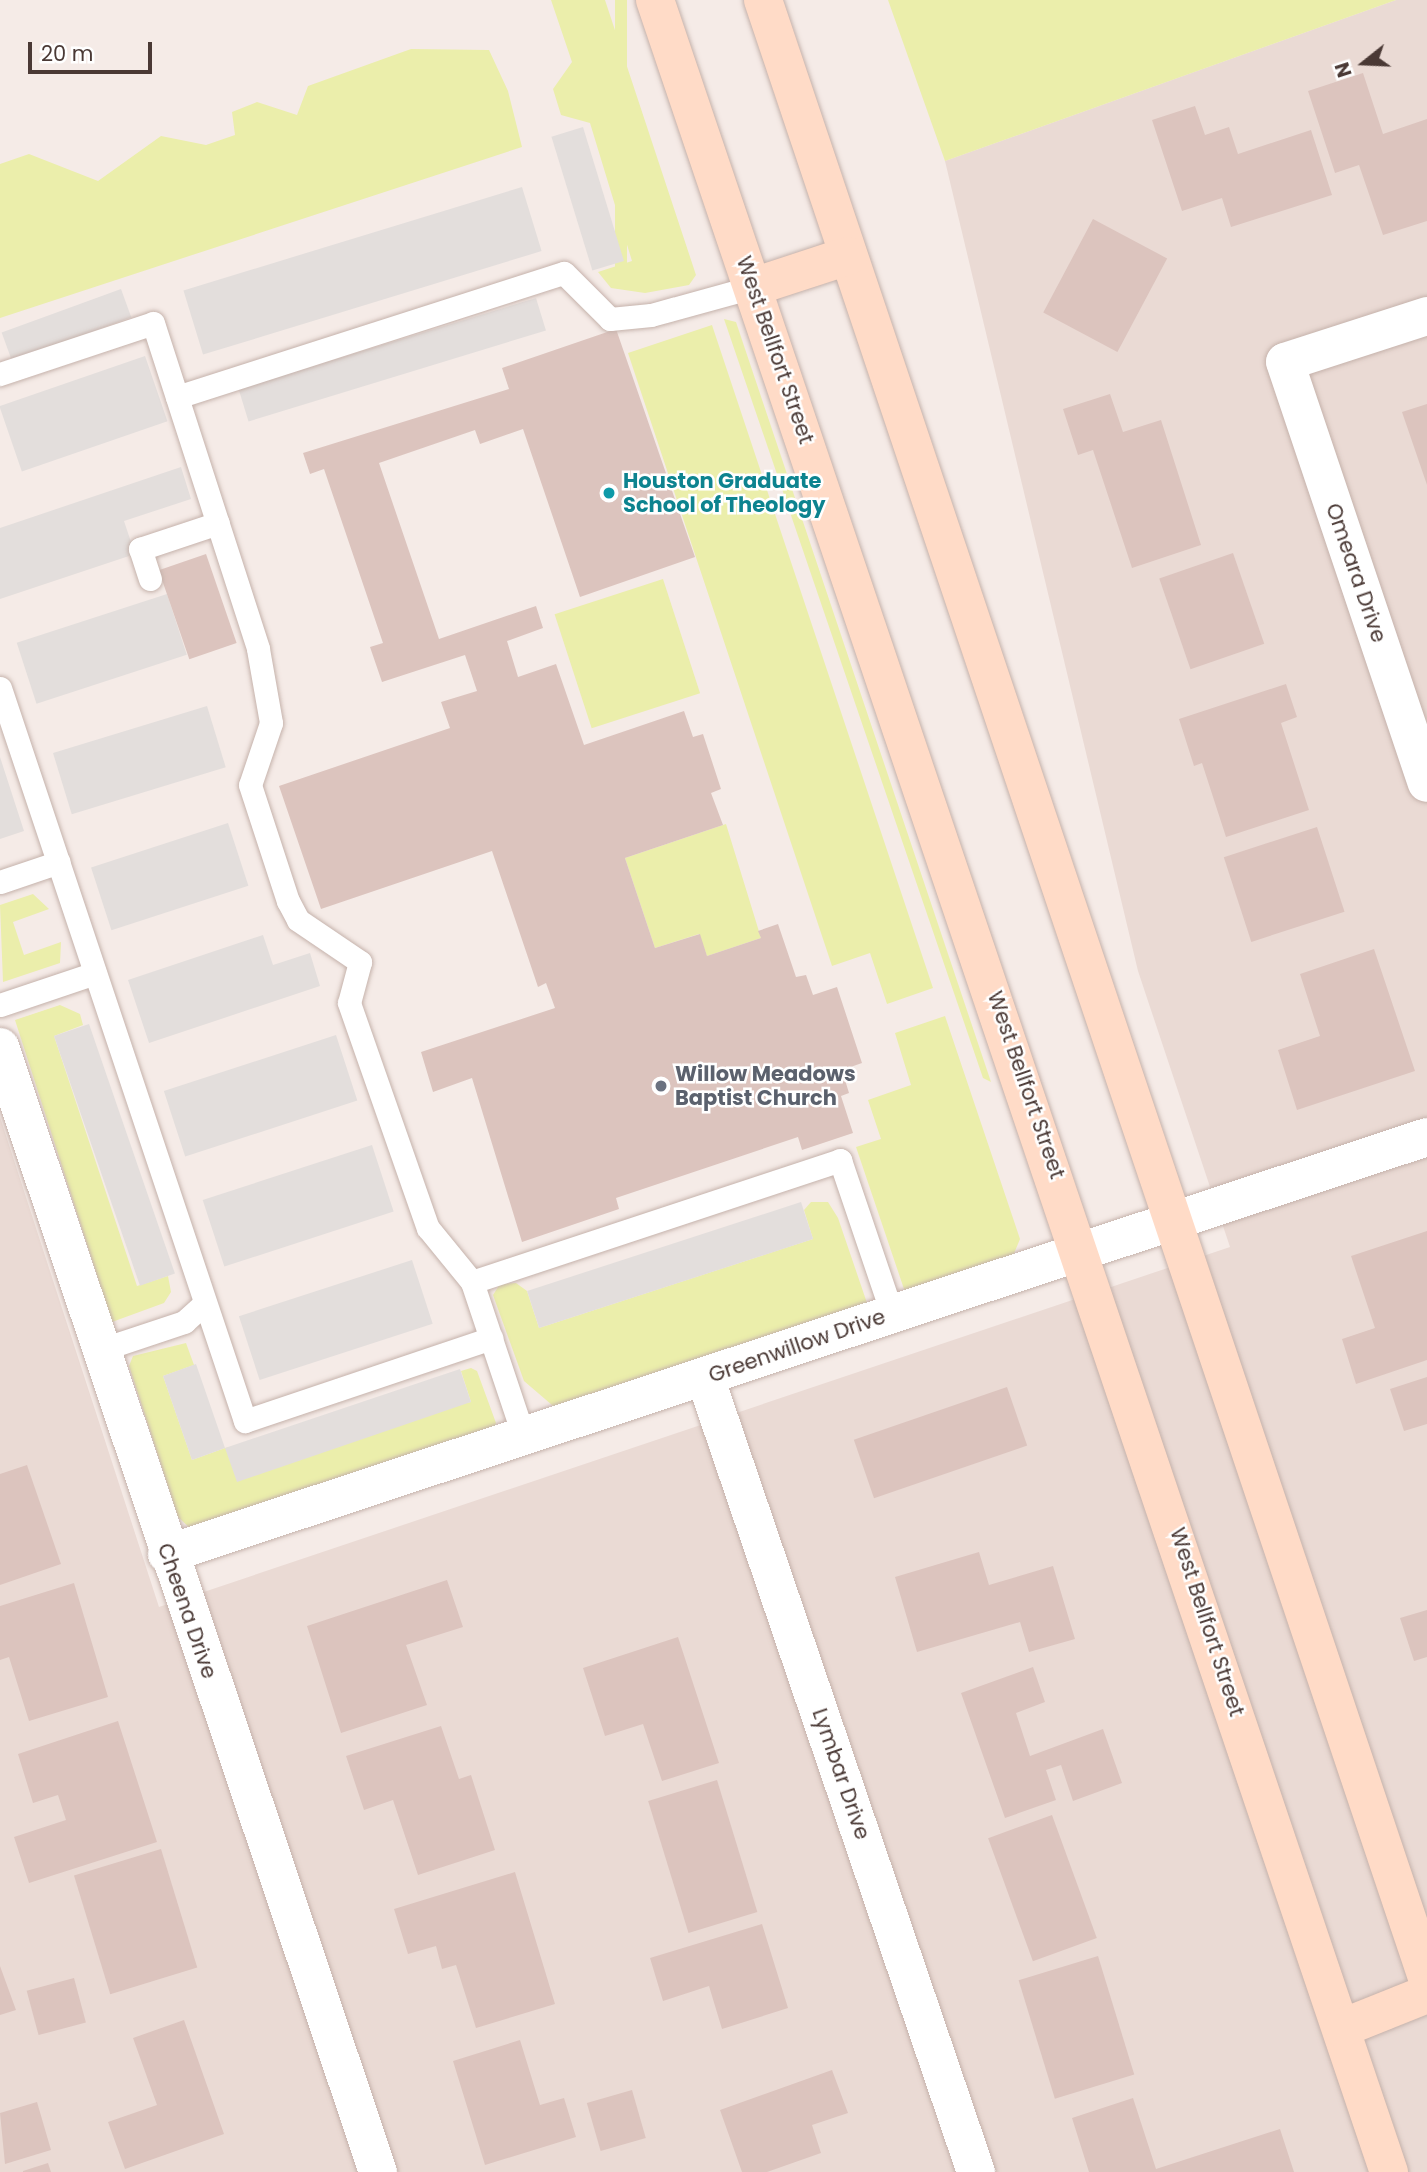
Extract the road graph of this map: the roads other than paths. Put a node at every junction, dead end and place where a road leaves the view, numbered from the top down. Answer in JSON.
{"nodes":[{"id":1,"x":655,"y":0,"type":"edge"},
{"id":2,"x":764,"y":0,"type":"edge"},
{"id":3,"x":848,"y":256,"type":"junction"},
{"id":4,"x":753,"y":286,"type":"junction"},
{"id":5,"x":1427,"y":316,"type":"edge"},
{"id":6,"x":0,"y":374,"type":"edge"},
{"id":7,"x":177,"y":397,"type":"junction"},
{"id":8,"x":218,"y":523,"type":"junction"},
{"id":9,"x":149,"y":579,"type":"dead end"},
{"id":10,"x":0,"y":688,"type":"edge"},
{"id":11,"x":1427,"y":783,"type":"edge"},
{"id":12,"x":59,"y":863,"type":"junction"},
{"id":13,"x":0,"y":882,"type":"edge"},
{"id":14,"x":95,"y":973,"type":"junction"},
{"id":15,"x":0,"y":1005,"type":"edge"},
{"id":16,"x":0,"y":1048,"type":"edge"},
{"id":17,"x":1427,"y":1138,"type":"edge"},
{"id":18,"x":1169,"y":1222,"type":"junction"},
{"id":19,"x":1083,"y":1250,"type":"junction"},
{"id":20,"x":472,"y":1282,"type":"junction"},
{"id":21,"x":205,"y":1303,"type":"junction"},
{"id":22,"x":892,"y":1314,"type":"junction"},
{"id":23,"x":491,"y":1339,"type":"junction"},
{"id":24,"x":100,"y":1350,"type":"junction"},
{"id":25,"x":705,"y":1377,"type":"junction"},
{"id":26,"x":524,"y":1437,"type":"junction"},
{"id":27,"x":167,"y":1554,"type":"junction"},
{"id":28,"x":1427,"y":1978,"type":"edge"},
{"id":29,"x":1427,"y":1994,"type":"edge"},
{"id":30,"x":1342,"y":2028,"type":"junction"},
{"id":31,"x":378,"y":2172,"type":"edge"},
{"id":32,"x":976,"y":2172,"type":"edge"},
{"id":33,"x":1390,"y":2172,"type":"edge"}],
"edges":[{"from":1,"to":4,"type":"main road","name":"West Bellfort Street"},
{"from":2,"to":3,"type":"main road"},
{"from":3,"to":4,"type":"main road"},
{"from":3,"to":18,"type":"main road"},
{"from":4,"to":7,"type":"lane"},
{"from":4,"to":19,"type":"main road","name":"West Bellfort Street"},
{"from":5,"to":11,"type":"street","name":"Omeara Drive"},
{"from":6,"to":7,"type":"lane"},
{"from":7,"to":8,"type":"lane"},
{"from":8,"to":9,"type":"lane"},
{"from":8,"to":20,"type":"lane"},
{"from":10,"to":12,"type":"lane"},
{"from":12,"to":13,"type":"lane"},
{"from":12,"to":14,"type":"lane"},
{"from":14,"to":15,"type":"lane"},
{"from":14,"to":21,"type":"lane"},
{"from":16,"to":24,"type":"street","name":"Cheena Drive"},
{"from":17,"to":18,"type":"street","name":"Greenwillow Drive"},
{"from":18,"to":19,"type":"street","name":"Greenwillow Drive"},
{"from":18,"to":28,"type":"main road"},
{"from":19,"to":22,"type":"street","name":"Greenwillow Drive"},
{"from":19,"to":30,"type":"main road","name":"West Bellfort Street"},
{"from":20,"to":22,"type":"lane"},
{"from":20,"to":23,"type":"lane"},
{"from":21,"to":23,"type":"lane"},
{"from":21,"to":24,"type":"lane"},
{"from":22,"to":25,"type":"street","name":"Greenwillow Drive"},
{"from":23,"to":26,"type":"lane"},
{"from":24,"to":27,"type":"street","name":"Cheena Drive"},
{"from":25,"to":26,"type":"street","name":"Greenwillow Drive"},
{"from":25,"to":32,"type":"street","name":"Lymbar Drive"},
{"from":26,"to":27,"type":"street","name":"Greenwillow Drive"},
{"from":27,"to":31,"type":"street","name":"Cheena Drive"},
{"from":29,"to":30,"type":"main road"},
{"from":30,"to":33,"type":"main road","name":"West Bellfort Street"}]}
